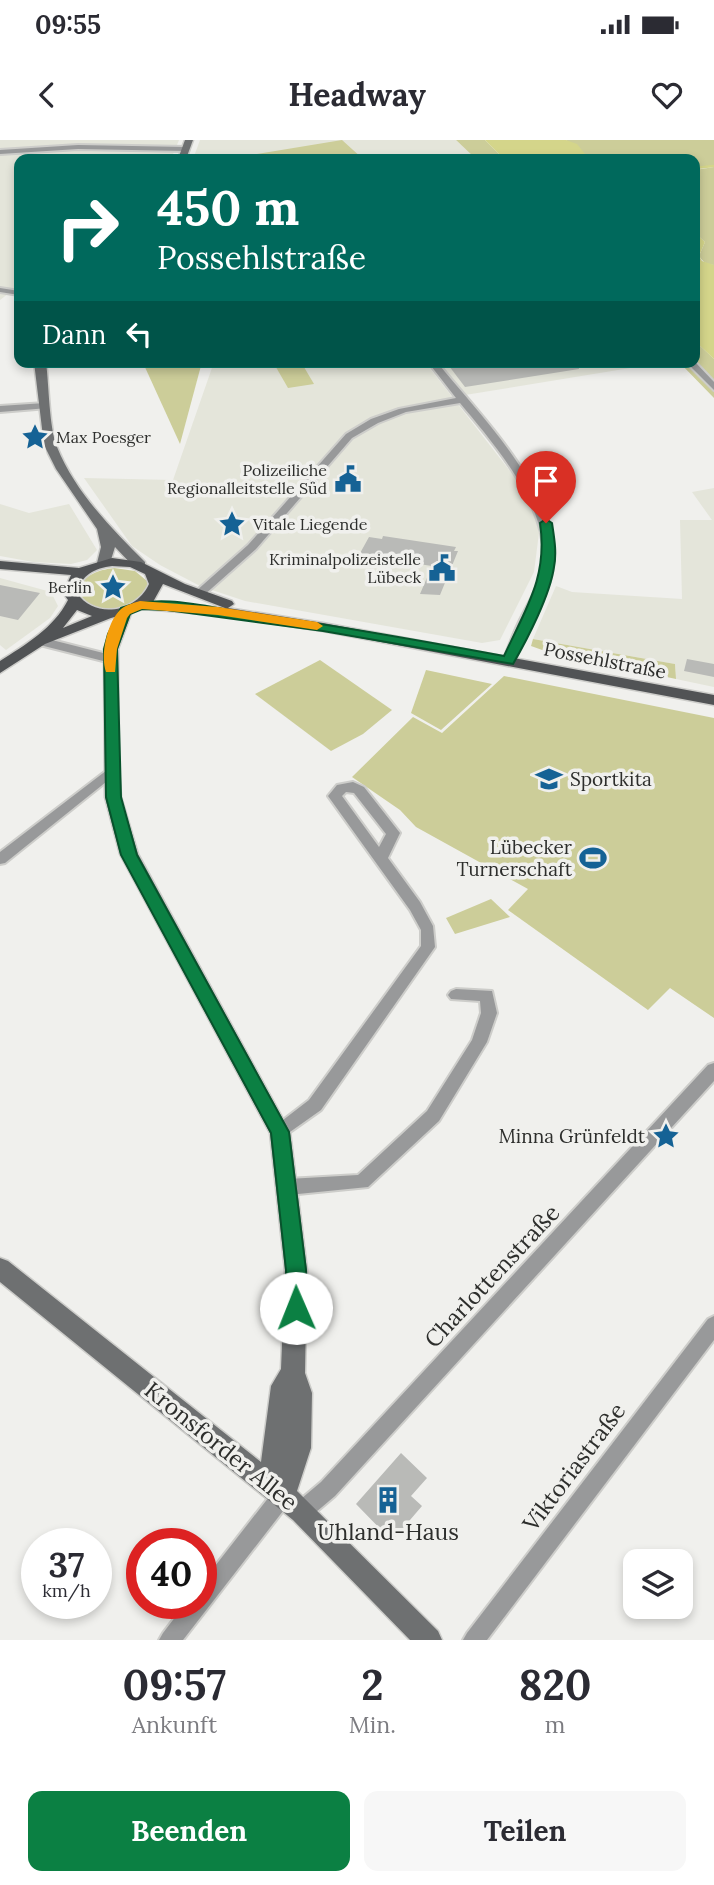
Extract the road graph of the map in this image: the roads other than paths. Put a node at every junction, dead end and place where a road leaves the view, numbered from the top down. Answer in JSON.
{"nodes":[{"id":1,"x":188,"y":144,"type":"edge"},
{"id":2,"x":0,"y":152,"type":"edge"},
{"id":3,"x":41,"y":368,"type":"edge"},
{"id":4,"x":437,"y":368,"type":"edge"},
{"id":5,"x":696,"y":368,"type":"edge"},
{"id":6,"x":714,"y":387,"type":"edge"},
{"id":7,"x":461,"y":400,"type":"junction"},
{"id":8,"x":45,"y":406,"type":"junction"},
{"id":9,"x":0,"y":409,"type":"edge"},
{"id":10,"x":104,"y":528,"type":"junction"},
{"id":11,"x":104,"y":563,"type":"junction"},
{"id":12,"x":140,"y":565,"type":"junction"},
{"id":13,"x":6,"y":566,"type":"edge"},
{"id":14,"x":82,"y":572,"type":"junction"},
{"id":15,"x":152,"y":574,"type":"junction"},
{"id":16,"x":200,"y":594,"type":"junction"},
{"id":17,"x":72,"y":595,"type":"junction"},
{"id":18,"x":140,"y":605,"type":"junction"},
{"id":19,"x":125,"y":611,"type":"junction"},
{"id":20,"x":98,"y":614,"type":"junction"},
{"id":21,"x":323,"y":627,"type":"junction"},
{"id":22,"x":44,"y":642,"type":"junction"},
{"id":23,"x":25,"y":651,"type":"junction"},
{"id":24,"x":111,"y":654,"type":"junction"},
{"id":25,"x":509,"y":661,"type":"junction"},
{"id":26,"x":0,"y":668,"type":"edge"},
{"id":27,"x":714,"y":700,"type":"edge"},
{"id":28,"x":111,"y":771,"type":"junction"},
{"id":29,"x":381,"y":858,"type":"junction"},
{"id":30,"x":0,"y":859,"type":"edge"},
{"id":31,"x":456,"y":995,"type":"dead end"},
{"id":32,"x":714,"y":1070,"type":"edge"},
{"id":33,"x":280,"y":1132,"type":"junction"},
{"id":34,"x":288,"y":1187,"type":"junction"},
{"id":35,"x":0,"y":1268,"type":"edge"},
{"id":36,"x":714,"y":1325,"type":"edge"},
{"id":37,"x":293,"y":1503,"type":"junction"},
{"id":38,"x":217,"y":1584,"type":"edge"},
{"id":39,"x":187,"y":1619,"type":"edge"},
{"id":40,"x":170,"y":1640,"type":"edge"},
{"id":41,"x":429,"y":1640,"type":"edge"},
{"id":42,"x":474,"y":1640,"type":"edge"}],
"edges":[{"from":1,"to":2,"type":"street"},
{"from":3,"to":8,"type":"main road"},
{"from":4,"to":7,"type":"street"},
{"from":5,"to":6,"type":"street"},
{"from":7,"to":16,"type":"street"},
{"from":7,"to":25,"type":"street"},
{"from":8,"to":9,"type":"street"},
{"from":8,"to":10,"type":"main road"},
{"from":10,"to":11,"type":"main road"},
{"from":10,"to":12,"type":"main road"},
{"from":11,"to":12,"type":"main road"},
{"from":11,"to":14,"type":"main road"},
{"from":12,"to":15,"type":"main road"},
{"from":13,"to":14,"type":"main road"},
{"from":13,"to":17,"type":"main road"},
{"from":14,"to":17,"type":"main road"},
{"from":15,"to":16,"type":"main road","name":"Possehlstraße"},
{"from":15,"to":18,"type":"main road"},
{"from":16,"to":21,"type":"main road","name":"Possehlstraße"},
{"from":17,"to":20,"type":"main road"},
{"from":17,"to":23,"type":"main road"},
{"from":18,"to":19,"type":"main road"},
{"from":18,"to":21,"type":"main road","name":"Possehlstraße"},
{"from":19,"to":20,"type":"main road"},
{"from":19,"to":24,"type":"main road"},
{"from":20,"to":22,"type":"main road"},
{"from":20,"to":24,"type":"main road"},
{"from":21,"to":25,"type":"main road","name":"Possehlstraße"},
{"from":22,"to":23,"type":"main road"},
{"from":22,"to":24,"type":"street"},
{"from":23,"to":26,"type":"main road"},
{"from":24,"to":28,"type":"main road"},
{"from":25,"to":27,"type":"main road","name":"Possehlstraße"},
{"from":28,"to":30,"type":"street"},
{"from":28,"to":33,"type":"main road"},
{"from":29,"to":29,"type":"street"},
{"from":29,"to":33,"type":"street"},
{"from":31,"to":34,"type":"street"},
{"from":32,"to":37,"type":"street","name":"Charlottenstraße"},
{"from":33,"to":34,"type":"main road"},
{"from":34,"to":37,"type":"main road"},
{"from":35,"to":37,"type":"main road","name":"Kronsforder Allee"},
{"from":36,"to":42,"type":"street","name":"Viktoriastraße"},
{"from":37,"to":38,"type":"street","name":"Charlottenstraße"},
{"from":37,"to":41,"type":"main road","name":"Kronsforder Allee"},
{"from":39,"to":40,"type":"street","name":"Charlottenstraße"}]}
